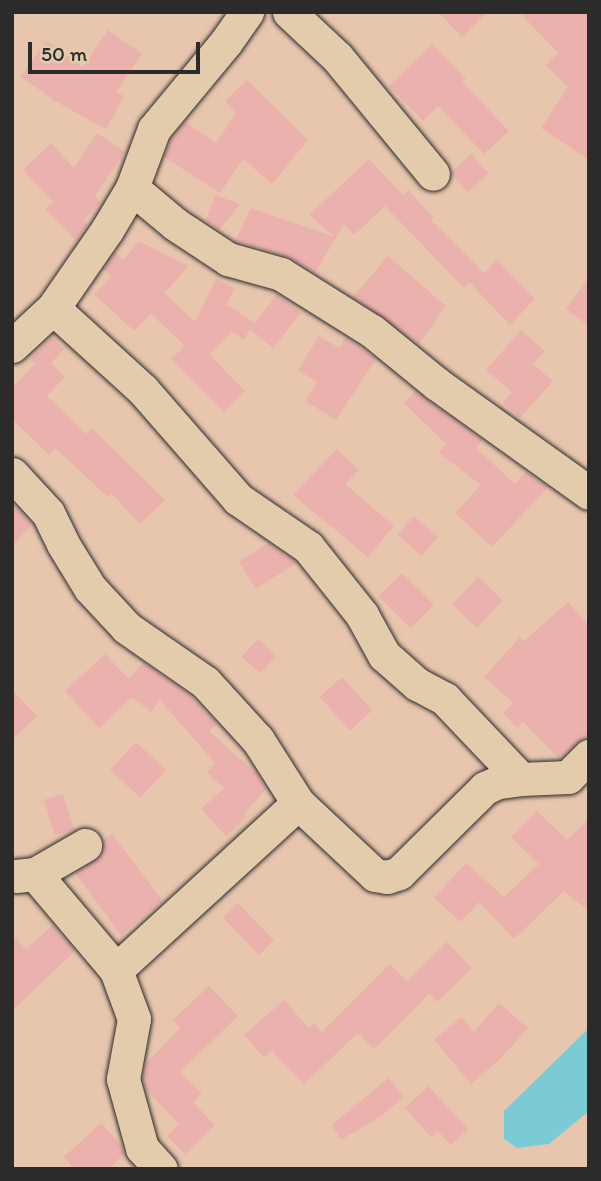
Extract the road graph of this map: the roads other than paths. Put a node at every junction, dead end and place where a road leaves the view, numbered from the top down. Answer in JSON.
{"nodes":[{"id":1,"x":247,"y":12,"type":"edge"},
{"id":2,"x":289,"y":12,"type":"edge"},
{"id":3,"x":433,"y":174,"type":"dead end"},
{"id":4,"x":132,"y":188,"type":"junction"},
{"id":5,"x":53,"y":308,"type":"junction"},
{"id":6,"x":12,"y":346,"type":"edge"},
{"id":7,"x":12,"y":474,"type":"edge"},
{"id":8,"x":589,"y":493,"type":"edge"},
{"id":9,"x":589,"y":756,"type":"edge"},
{"id":10,"x":521,"y":779,"type":"junction"},
{"id":11,"x":299,"y":803,"type":"junction"},
{"id":12,"x":85,"y":845,"type":"dead end"},
{"id":13,"x":24,"y":874,"type":"edge"},
{"id":14,"x":117,"y":970,"type":"junction"},
{"id":15,"x":161,"y":1169,"type":"edge"}],
"edges":[{"from":1,"to":4,"type":"street"},
{"from":2,"to":3,"type":"street"},
{"from":4,"to":5,"type":"street"},
{"from":4,"to":8,"type":"street"},
{"from":5,"to":6,"type":"street"},
{"from":5,"to":10,"type":"street"},
{"from":7,"to":11,"type":"street"},
{"from":9,"to":10,"type":"street"},
{"from":10,"to":11,"type":"street"},
{"from":11,"to":14,"type":"street"},
{"from":12,"to":13,"type":"street"},
{"from":13,"to":14,"type":"street"},
{"from":14,"to":15,"type":"street"}]}
